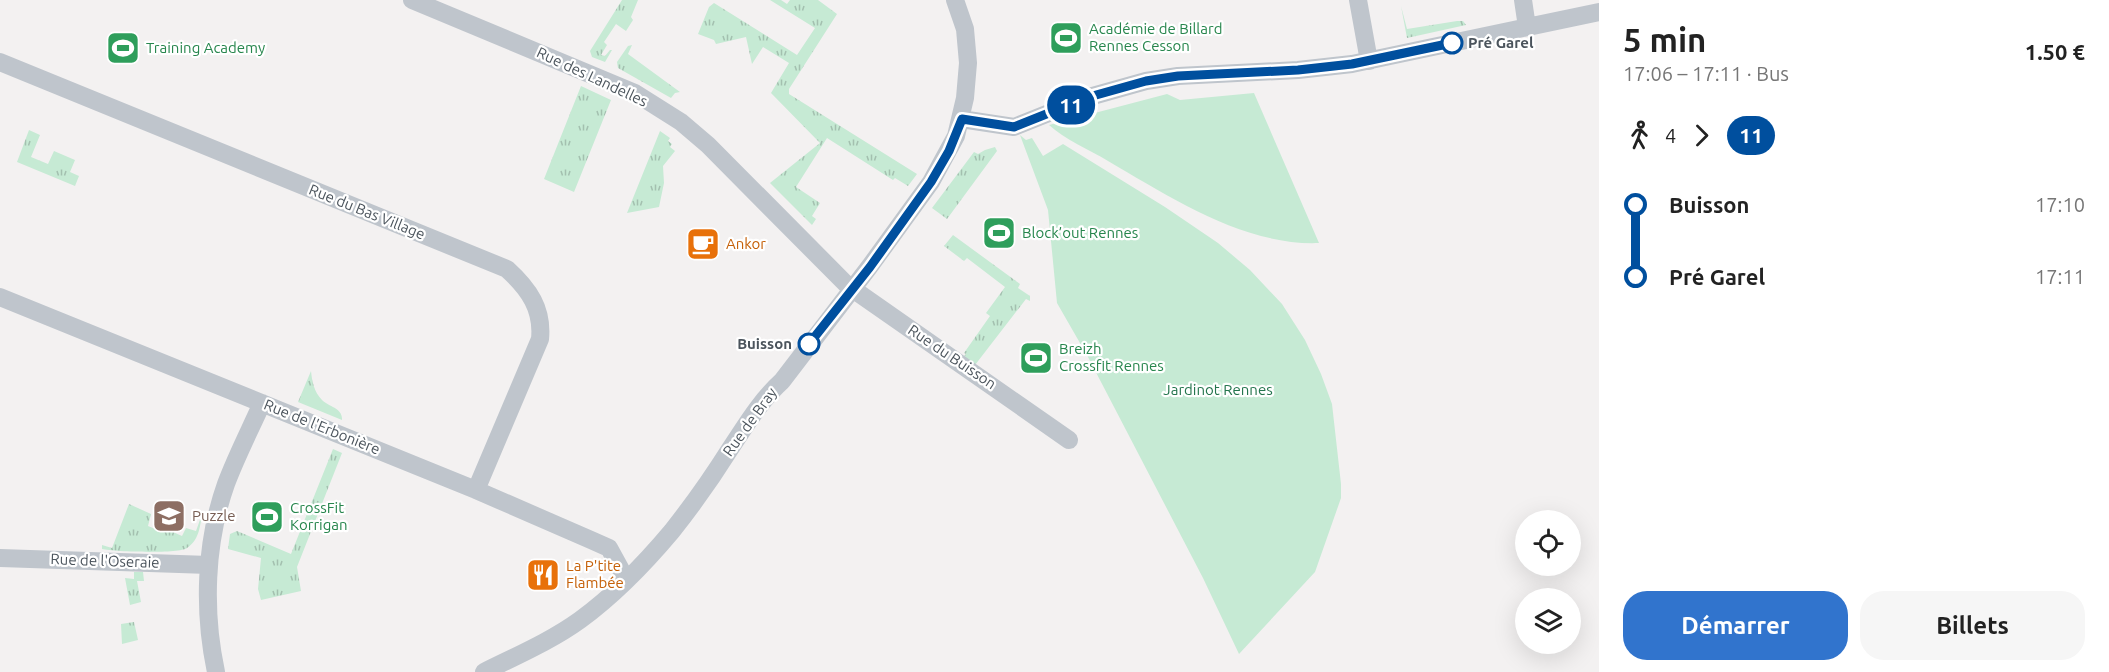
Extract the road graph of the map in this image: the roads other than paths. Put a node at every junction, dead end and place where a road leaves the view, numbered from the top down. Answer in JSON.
{"nodes":[{"id":1,"x":412,"y":0,"type":"edge"},
{"id":2,"x":955,"y":0,"type":"edge"},
{"id":3,"x":1358,"y":0,"type":"edge"},
{"id":4,"x":1523,"y":0,"type":"edge"},
{"id":5,"x":1599,"y":12,"type":"edge"},
{"id":6,"x":1527,"y":27,"type":"junction"},
{"id":7,"x":1369,"y":61,"type":"junction"},
{"id":8,"x":0,"y":62,"type":"edge"},
{"id":9,"x":962,"y":119,"type":"junction"},
{"id":10,"x":853,"y":289,"type":"junction"},
{"id":11,"x":0,"y":297,"type":"edge"},
{"id":12,"x":262,"y":403,"type":"junction"},
{"id":13,"x":1064,"y":446,"type":"dead end"},
{"id":14,"x":476,"y":490,"type":"junction"},
{"id":15,"x":0,"y":558,"type":"edge"},
{"id":16,"x":209,"y":565,"type":"junction"},
{"id":17,"x":626,"y":579,"type":"junction"},
{"id":18,"x":216,"y":672,"type":"edge"},
{"id":19,"x":484,"y":672,"type":"edge"}],
"edges":[{"from":1,"to":10,"type":"street","name":"Rue des Landelles"},
{"from":2,"to":9,"type":"street","name":"Rue de Bray"},
{"from":3,"to":7,"type":"street"},
{"from":4,"to":6,"type":"street"},
{"from":5,"to":6,"type":"street"},
{"from":6,"to":7,"type":"street"},
{"from":7,"to":9,"type":"street"},
{"from":8,"to":14,"type":"street","name":"Rue du Bas Village"},
{"from":9,"to":10,"type":"street","name":"Rue de Bray"},
{"from":10,"to":13,"type":"street","name":"Rue du Buisson"},
{"from":10,"to":17,"type":"street","name":"Rue de Bray"},
{"from":11,"to":12,"type":"street","name":"Rue de l'Erbonière"},
{"from":12,"to":14,"type":"street","name":"Rue de l'Erbonière"},
{"from":12,"to":16,"type":"street"},
{"from":14,"to":17,"type":"street","name":"Rue de l'Erbonière"},
{"from":15,"to":16,"type":"street","name":"Rue de l'Oseraie"},
{"from":16,"to":18,"type":"street"},
{"from":17,"to":19,"type":"street","name":"Rue de Bray"}]}
